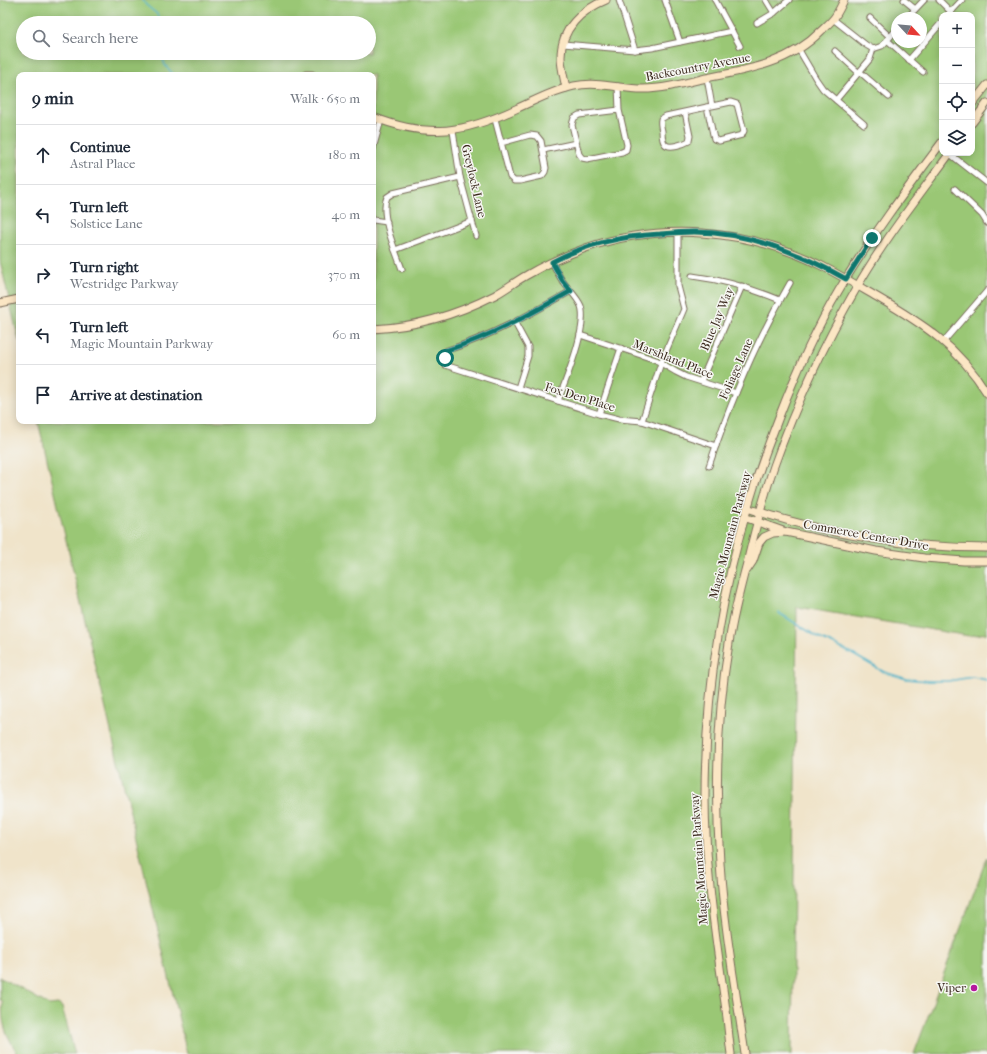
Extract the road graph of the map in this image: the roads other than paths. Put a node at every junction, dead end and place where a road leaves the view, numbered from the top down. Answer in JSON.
{"nodes":[{"id":1,"x":606,"y":0,"type":"edge"},
{"id":2,"x":619,"y":0,"type":"edge"},
{"id":3,"x":665,"y":0,"type":"edge"},
{"id":4,"x":715,"y":0,"type":"edge"},
{"id":5,"x":766,"y":0,"type":"edge"},
{"id":6,"x":789,"y":0,"type":"edge"},
{"id":7,"x":844,"y":0,"type":"edge"},
{"id":8,"x":904,"y":0,"type":"edge"},
{"id":9,"x":924,"y":0,"type":"edge"},
{"id":10,"x":939,"y":0,"type":"edge"},
{"id":11,"x":962,"y":0,"type":"edge"},
{"id":12,"x":915,"y":10,"type":"joint"},
{"id":13,"x":949,"y":12,"type":"edge"},
{"id":14,"x":951,"y":12,"type":"edge"},
{"id":15,"x":774,"y":13,"type":"junction"},
{"id":16,"x":870,"y":18,"type":"dead end"},
{"id":17,"x":833,"y":19,"type":"junction"},
{"id":18,"x":757,"y":23,"type":"dead end"},
{"id":19,"x":939,"y":25,"type":"edge"},
{"id":20,"x":732,"y":31,"type":"junction"},
{"id":21,"x":891,"y":36,"type":"edge"},
{"id":22,"x":889,"y":38,"type":"junction"},
{"id":23,"x":680,"y":42,"type":"junction"},
{"id":24,"x":563,"y":44,"type":"junction"},
{"id":25,"x":740,"y":46,"type":"dead end"},
{"id":26,"x":873,"y":49,"type":"junction"},
{"id":27,"x":635,"y":50,"type":"junction"},
{"id":28,"x":799,"y":50,"type":"junction"},
{"id":29,"x":835,"y":51,"type":"dead end"},
{"id":30,"x":909,"y":60,"type":"junction"},
{"id":31,"x":859,"y":72,"type":"junction"},
{"id":32,"x":923,"y":72,"type":"dead end"},
{"id":33,"x":708,"y":78,"type":"junction"},
{"id":34,"x":987,"y":85,"type":"edge"},
{"id":35,"x":618,"y":86,"type":"junction"},
{"id":36,"x":566,"y":88,"type":"junction"},
{"id":37,"x":888,"y":97,"type":"dead end"},
{"id":38,"x":836,"y":100,"type":"junction"},
{"id":39,"x":975,"y":100,"type":"edge"},
{"id":40,"x":987,"y":103,"type":"edge"},
{"id":41,"x":709,"y":107,"type":"junction"},
{"id":42,"x":619,"y":110,"type":"junction"},
{"id":43,"x":685,"y":112,"type":"junction"},
{"id":44,"x":376,"y":118,"type":"edge"},
{"id":45,"x":495,"y":119,"type":"junction"},
{"id":46,"x":381,"y":120,"type":"junction"},
{"id":47,"x":974,"y":120,"type":"edge"},
{"id":48,"x":864,"y":124,"type":"dead end"},
{"id":49,"x":453,"y":131,"type":"junction"},
{"id":50,"x":376,"y":138,"type":"edge"},
{"id":51,"x":501,"y":143,"type":"junction"},
{"id":52,"x":576,"y":143,"type":"junction"},
{"id":53,"x":939,"y":146,"type":"edge"},
{"id":54,"x":543,"y":150,"type":"junction"},
{"id":55,"x":948,"y":156,"type":"edge"},
{"id":56,"x":954,"y":156,"type":"edge"},
{"id":57,"x":460,"y":177,"type":"junction"},
{"id":58,"x":987,"y":184,"type":"edge"},
{"id":59,"x":955,"y":189,"type":"dead end"},
{"id":60,"x":376,"y":220,"type":"edge"},
{"id":61,"x":472,"y":221,"type":"junction"},
{"id":62,"x":387,"y":222,"type":"junction"},
{"id":63,"x":987,"y":223,"type":"edge"},
{"id":64,"x":678,"y":233,"type":"junction"},
{"id":65,"x":476,"y":236,"type":"dead end"},
{"id":66,"x":395,"y":250,"type":"junction"},
{"id":67,"x":552,"y":262,"type":"junction"},
{"id":68,"x":402,"y":269,"type":"dead end"},
{"id":69,"x":692,"y":276,"type":"dead end"},
{"id":70,"x":846,"y":279,"type":"junction"},
{"id":71,"x":790,"y":283,"type":"dead end"},
{"id":72,"x":742,"y":286,"type":"junction"},
{"id":73,"x":858,"y":286,"type":"junction"},
{"id":74,"x":571,"y":291,"type":"junction"},
{"id":75,"x":987,"y":291,"type":"edge"},
{"id":76,"x":16,"y":300,"type":"edge"},
{"id":77,"x":780,"y":300,"type":"junction"},
{"id":78,"x":0,"y":303,"type":"edge"},
{"id":79,"x":515,"y":323,"type":"junction"},
{"id":80,"x":376,"y":329,"type":"edge"},
{"id":81,"x":580,"y":335,"type":"junction"},
{"id":82,"x":944,"y":341,"type":"junction"},
{"id":83,"x":620,"y":348,"type":"junction"},
{"id":84,"x":661,"y":363,"type":"junction"},
{"id":85,"x":701,"y":382,"type":"junction"},
{"id":86,"x":518,"y":388,"type":"junction"},
{"id":87,"x":736,"y":393,"type":"junction"},
{"id":88,"x":987,"y":393,"type":"edge"},
{"id":89,"x":558,"y":401,"type":"junction"},
{"id":90,"x":599,"y":414,"type":"junction"},
{"id":91,"x":642,"y":421,"type":"junction"},
{"id":92,"x":716,"y":446,"type":"junction"},
{"id":93,"x":709,"y":466,"type":"dead end"},
{"id":94,"x":747,"y":508,"type":"junction"},
{"id":95,"x":760,"y":512,"type":"junction"},
{"id":96,"x":744,"y":518,"type":"junction"},
{"id":97,"x":757,"y":522,"type":"junction"},
{"id":98,"x":786,"y":532,"type":"junction"},
{"id":99,"x":987,"y":548,"type":"edge"},
{"id":100,"x":987,"y":561,"type":"edge"},
{"id":101,"x":744,"y":575,"type":"junction"},
{"id":102,"x":731,"y":1054,"type":"edge"},
{"id":103,"x":744,"y":1054,"type":"edge"}],
"edges":[{"from":1,"to":24,"type":"street"},
{"from":2,"to":27,"type":"street"},
{"from":3,"to":23,"type":"street"},
{"from":4,"to":20,"type":"street"},
{"from":5,"to":15,"type":"street"},
{"from":6,"to":15,"type":"street"},
{"from":7,"to":17,"type":"street","name":"Backcountry Avenue"},
{"from":8,"to":12,"type":"street"},
{"from":9,"to":12,"type":"street"},
{"from":10,"to":13,"type":"street"},
{"from":11,"to":14,"type":"street"},
{"from":15,"to":18,"type":"street"},
{"from":16,"to":22,"type":"street"},
{"from":17,"to":26,"type":"street"},
{"from":17,"to":28,"type":"street","name":"Backcountry Avenue"},
{"from":19,"to":30,"type":"street"},
{"from":20,"to":23,"type":"street"},
{"from":20,"to":25,"type":"street"},
{"from":21,"to":22,"type":"street"},
{"from":22,"to":26,"type":"street"},
{"from":22,"to":30,"type":"street"},
{"from":23,"to":27,"type":"street"},
{"from":24,"to":27,"type":"street"},
{"from":24,"to":36,"type":"street"},
{"from":26,"to":31,"type":"street"},
{"from":28,"to":33,"type":"street","name":"Backcountry Avenue"},
{"from":28,"to":38,"type":"street"},
{"from":29,"to":31,"type":"street"},
{"from":30,"to":32,"type":"street"},
{"from":31,"to":37,"type":"street"},
{"from":31,"to":38,"type":"street"},
{"from":33,"to":35,"type":"street","name":"Backcountry Avenue"},
{"from":33,"to":41,"type":"street"},
{"from":34,"to":39,"type":"street"},
{"from":35,"to":36,"type":"street","name":"Backcountry Avenue"},
{"from":35,"to":42,"type":"street"},
{"from":36,"to":45,"type":"street","name":"Backcountry Avenue"},
{"from":38,"to":48,"type":"street"},
{"from":40,"to":47,"type":"street"},
{"from":41,"to":41,"type":"street"},
{"from":41,"to":43,"type":"street"},
{"from":42,"to":52,"type":"street"},
{"from":42,"to":52,"type":"street"},
{"from":43,"to":43,"type":"street"},
{"from":44,"to":46,"type":"street","name":"Backcountry Avenue"},
{"from":45,"to":49,"type":"street","name":"Backcountry Avenue"},
{"from":45,"to":51,"type":"street"},
{"from":46,"to":49,"type":"street","name":"Backcountry Avenue"},
{"from":46,"to":50,"type":"street"},
{"from":49,"to":57,"type":"street","name":"Greylock Lane"},
{"from":51,"to":54,"type":"street"},
{"from":51,"to":54,"type":"street"},
{"from":52,"to":54,"type":"street"},
{"from":53,"to":70,"type":"street","name":"Magic Mountain Parkway"},
{"from":55,"to":73,"type":"street","name":"Magic Mountain Parkway"},
{"from":56,"to":58,"type":"street"},
{"from":57,"to":61,"type":"street","name":"Greylock Lane"},
{"from":57,"to":62,"type":"street"},
{"from":59,"to":63,"type":"street"},
{"from":60,"to":62,"type":"street"},
{"from":61,"to":65,"type":"street","name":"Greylock Lane"},
{"from":61,"to":66,"type":"street"},
{"from":62,"to":66,"type":"street"},
{"from":64,"to":67,"type":"street"},
{"from":64,"to":70,"type":"street"},
{"from":64,"to":84,"type":"street"},
{"from":66,"to":68,"type":"street"},
{"from":67,"to":74,"type":"street"},
{"from":67,"to":80,"type":"street"},
{"from":69,"to":72,"type":"street"},
{"from":70,"to":73,"type":"street"},
{"from":70,"to":94,"type":"street","name":"Magic Mountain Parkway"},
{"from":71,"to":77,"type":"street","name":"Foliage Lane"},
{"from":72,"to":77,"type":"street"},
{"from":72,"to":85,"type":"street","name":"Blue Jay Way"},
{"from":73,"to":82,"type":"street"},
{"from":73,"to":95,"type":"street","name":"Magic Mountain Parkway"},
{"from":74,"to":79,"type":"street"},
{"from":74,"to":81,"type":"street"},
{"from":75,"to":82,"type":"street"},
{"from":76,"to":78,"type":"street"},
{"from":77,"to":87,"type":"street","name":"Foliage Lane"},
{"from":79,"to":86,"type":"street"},
{"from":79,"to":86,"type":"street","name":"Fox Den Place"},
{"from":81,"to":83,"type":"street","name":"Marshland Place"},
{"from":81,"to":89,"type":"street"},
{"from":82,"to":88,"type":"street"},
{"from":83,"to":84,"type":"street","name":"Marshland Place"},
{"from":83,"to":90,"type":"street"},
{"from":84,"to":85,"type":"street","name":"Marshland Place"},
{"from":84,"to":91,"type":"street"},
{"from":85,"to":87,"type":"street","name":"Marshland Place"},
{"from":86,"to":89,"type":"street","name":"Fox Den Place"},
{"from":87,"to":92,"type":"street","name":"Foliage Lane"},
{"from":89,"to":90,"type":"street","name":"Fox Den Place"},
{"from":90,"to":91,"type":"street","name":"Fox Den Place"},
{"from":91,"to":92,"type":"street","name":"Fox Den Place"},
{"from":92,"to":93,"type":"street","name":"Foliage Lane"},
{"from":94,"to":95,"type":"street","name":"Commerce Center Drive"},
{"from":94,"to":96,"type":"street","name":"Magic Mountain Parkway"},
{"from":95,"to":97,"type":"street","name":"Magic Mountain Parkway"},
{"from":95,"to":99,"type":"street","name":"Commerce Center Drive"},
{"from":96,"to":97,"type":"street","name":"Commerce Center Drive"},
{"from":96,"to":102,"type":"street","name":"Magic Mountain Parkway"},
{"from":97,"to":98,"type":"street","name":"Commerce Center Drive"},
{"from":97,"to":101,"type":"street","name":"Magic Mountain Parkway"},
{"from":98,"to":100,"type":"street","name":"Commerce Center Drive"},
{"from":98,"to":101,"type":"street"},
{"from":101,"to":103,"type":"street","name":"Magic Mountain Parkway"}]}
